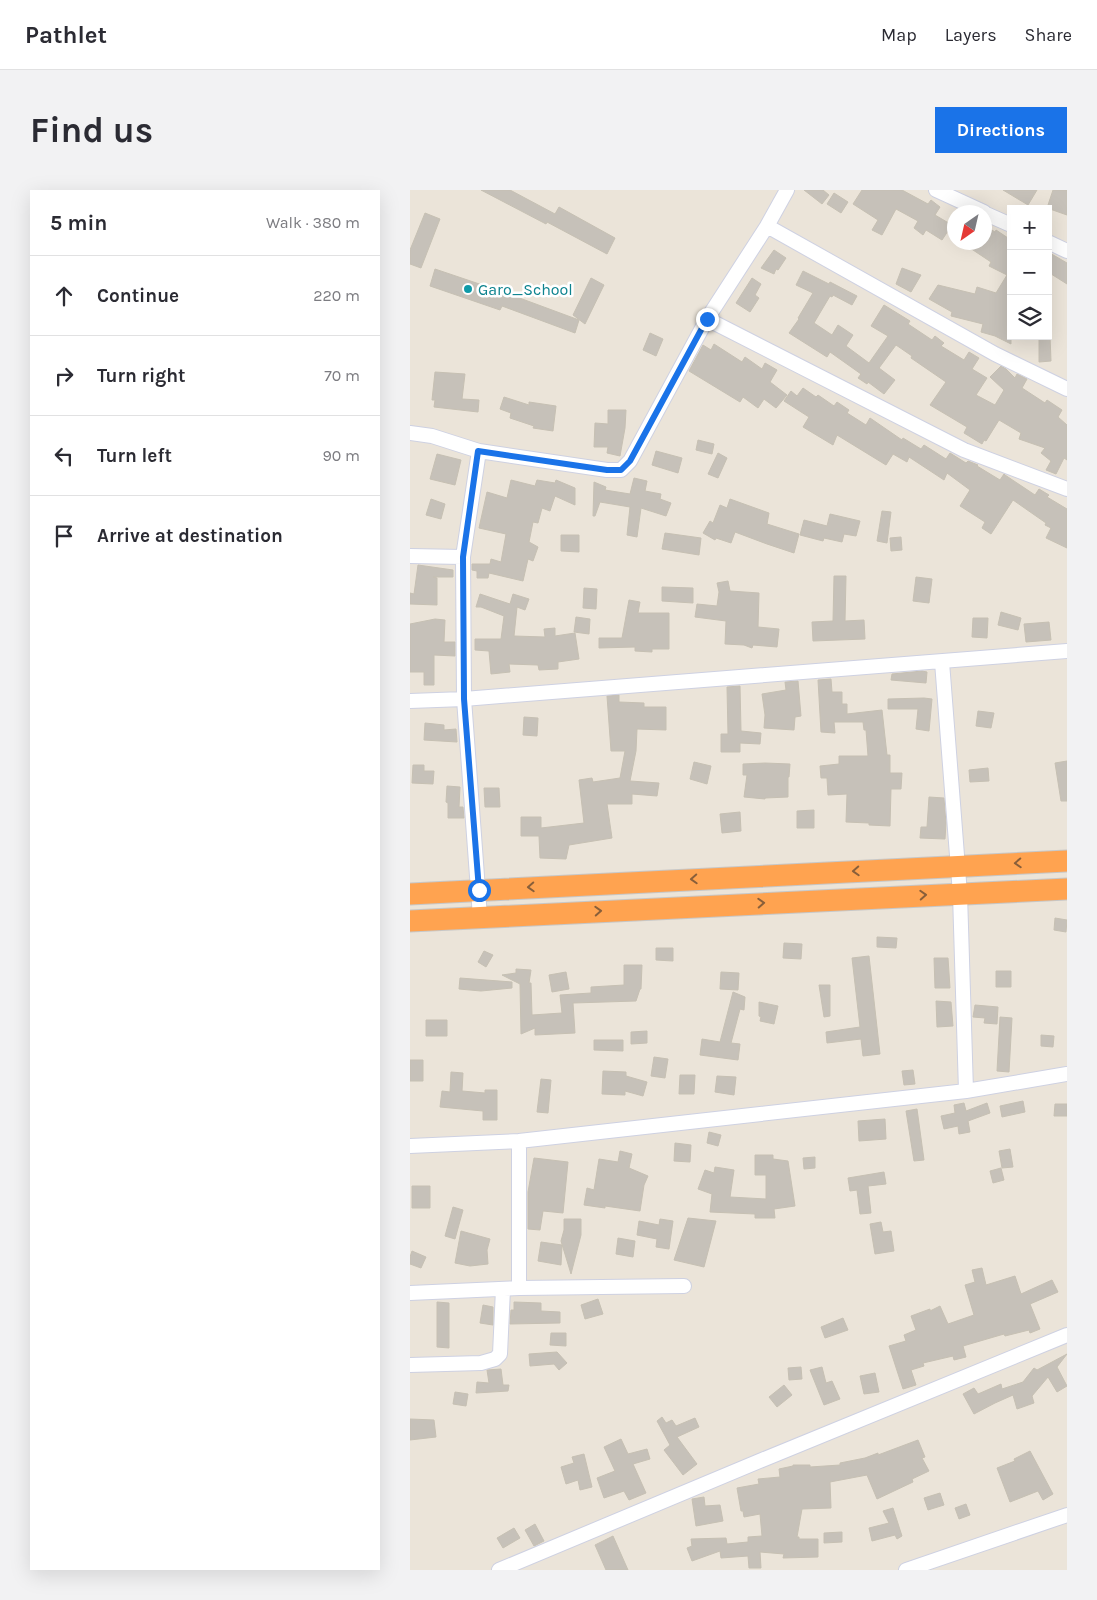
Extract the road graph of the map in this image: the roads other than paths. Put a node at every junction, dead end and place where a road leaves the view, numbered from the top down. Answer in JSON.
{"nodes":[{"id":1,"x":787,"y":190,"type":"edge"},
{"id":2,"x":936,"y":190,"type":"edge"},
{"id":3,"x":967,"y":205,"type":"edge"},
{"id":4,"x":992,"y":217,"type":"edge"},
{"id":5,"x":1007,"y":223,"type":"edge"},
{"id":6,"x":767,"y":226,"type":"junction"},
{"id":7,"x":1052,"y":244,"type":"edge"},
{"id":8,"x":1067,"y":251,"type":"edge"},
{"id":9,"x":707,"y":319,"type":"junction"},
{"id":10,"x":1067,"y":389,"type":"edge"},
{"id":11,"x":410,"y":433,"type":"edge"},
{"id":12,"x":478,"y":451,"type":"junction"},
{"id":13,"x":1067,"y":490,"type":"edge"},
{"id":14,"x":410,"y":556,"type":"edge"},
{"id":15,"x":463,"y":557,"type":"junction"},
{"id":16,"x":1067,"y":652,"type":"edge"},
{"id":17,"x":942,"y":662,"type":"junction"},
{"id":18,"x":464,"y":699,"type":"junction"},
{"id":19,"x":410,"y":701,"type":"edge"},
{"id":20,"x":1067,"y":861,"type":"edge"},
{"id":21,"x":958,"y":866,"type":"junction"},
{"id":22,"x":1067,"y":889,"type":"edge"},
{"id":23,"x":479,"y":890,"type":"junction"},
{"id":24,"x":410,"y":894,"type":"edge"},
{"id":25,"x":960,"y":894,"type":"junction"},
{"id":26,"x":480,"y":917,"type":"junction"},
{"id":27,"x":410,"y":921,"type":"edge"},
{"id":28,"x":1067,"y":1074,"type":"edge"},
{"id":29,"x":966,"y":1091,"type":"junction"},
{"id":30,"x":519,"y":1141,"type":"junction"},
{"id":31,"x":410,"y":1146,"type":"edge"},
{"id":32,"x":684,"y":1286,"type":"dead end"},
{"id":33,"x":519,"y":1288,"type":"junction"},
{"id":34,"x":503,"y":1289,"type":"junction"},
{"id":35,"x":410,"y":1293,"type":"edge"},
{"id":36,"x":1067,"y":1335,"type":"edge"},
{"id":37,"x":410,"y":1366,"type":"edge"},
{"id":38,"x":1067,"y":1515,"type":"edge"},
{"id":39,"x":500,"y":1570,"type":"edge"},
{"id":40,"x":906,"y":1570,"type":"edge"}],
"edges":[{"from":1,"to":6,"type":"street"},
{"from":2,"to":3,"type":"street"},
{"from":4,"to":5,"type":"street"},
{"from":6,"to":9,"type":"street"},
{"from":6,"to":10,"type":"street"},
{"from":7,"to":8,"type":"street"},
{"from":9,"to":12,"type":"street"},
{"from":9,"to":13,"type":"street"},
{"from":11,"to":12,"type":"street"},
{"from":12,"to":15,"type":"street"},
{"from":14,"to":15,"type":"street"},
{"from":15,"to":18,"type":"street"},
{"from":16,"to":17,"type":"street"},
{"from":17,"to":18,"type":"street"},
{"from":17,"to":21,"type":"street"},
{"from":18,"to":19,"type":"street"},
{"from":18,"to":23,"type":"street"},
{"from":20,"to":21,"type":"highway","one_way":true},
{"from":21,"to":23,"type":"highway","one_way":true},
{"from":21,"to":25,"type":"street"},
{"from":22,"to":25,"type":"highway"},
{"from":23,"to":24,"type":"highway"},
{"from":23,"to":26,"type":"street"},
{"from":26,"to":25,"type":"highway","one_way":true},
{"from":25,"to":29,"type":"street"},
{"from":26,"to":27,"type":"highway"},
{"from":28,"to":29,"type":"street"},
{"from":29,"to":30,"type":"street"},
{"from":30,"to":31,"type":"street"},
{"from":30,"to":33,"type":"street"},
{"from":32,"to":33,"type":"street"},
{"from":33,"to":34,"type":"street"},
{"from":34,"to":35,"type":"street"},
{"from":34,"to":37,"type":"street"},
{"from":36,"to":39,"type":"street"},
{"from":38,"to":40,"type":"street"}]}
